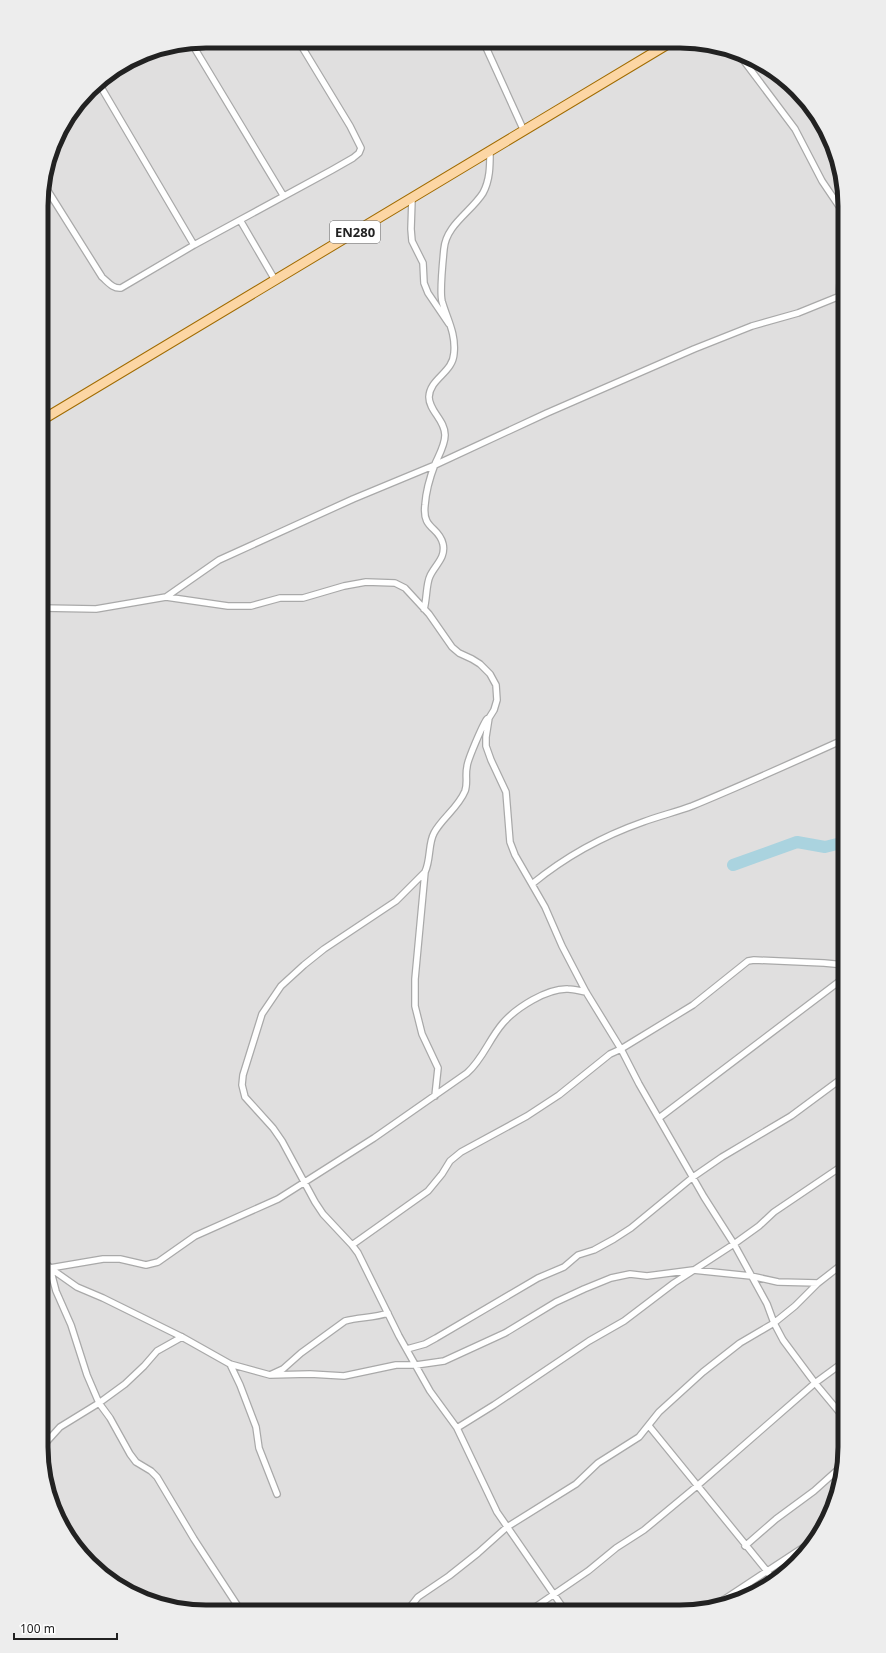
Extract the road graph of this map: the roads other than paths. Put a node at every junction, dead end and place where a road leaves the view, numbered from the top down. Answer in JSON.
{"nodes":[{"id":1,"x":194,"y":48,"type":"edge"},
{"id":2,"x":303,"y":48,"type":"edge"},
{"id":3,"x":486,"y":48,"type":"edge"},
{"id":4,"x":661,"y":48,"type":"edge"},
{"id":5,"x":745,"y":62,"type":"edge"},
{"id":6,"x":101,"y":88,"type":"edge"},
{"id":7,"x":524,"y":131,"type":"junction"},
{"id":8,"x":490,"y":152,"type":"junction"},
{"id":9,"x":48,"y":192,"type":"edge"},
{"id":10,"x":283,"y":195,"type":"junction"},
{"id":11,"x":412,"y":199,"type":"junction"},
{"id":12,"x":838,"y":204,"type":"edge"},
{"id":13,"x":240,"y":220,"type":"junction"},
{"id":14,"x":194,"y":245,"type":"junction"},
{"id":15,"x":274,"y":280,"type":"junction"},
{"id":16,"x":838,"y":297,"type":"edge"},
{"id":17,"x":452,"y":328,"type":"junction"},
{"id":18,"x":48,"y":416,"type":"edge"},
{"id":19,"x":435,"y":465,"type":"junction"},
{"id":20,"x":166,"y":597,"type":"junction"},
{"id":21,"x":48,"y":608,"type":"edge"},
{"id":22,"x":424,"y":609,"type":"junction"},
{"id":23,"x":489,"y":718,"type":"junction"},
{"id":24,"x":838,"y":742,"type":"edge"},
{"id":25,"x":425,"y":872,"type":"junction"},
{"id":26,"x":532,"y":884,"type":"junction"},
{"id":27,"x":838,"y":964,"type":"edge"},
{"id":28,"x":838,"y":982,"type":"edge"},
{"id":29,"x":586,"y":992,"type":"junction"},
{"id":30,"x":621,"y":1049,"type":"junction"},
{"id":31,"x":838,"y":1081,"type":"edge"},
{"id":32,"x":435,"y":1096,"type":"junction"},
{"id":33,"x":659,"y":1118,"type":"junction"},
{"id":34,"x":838,"y":1169,"type":"edge"},
{"id":35,"x":693,"y":1177,"type":"junction"},
{"id":36,"x":304,"y":1184,"type":"junction"},
{"id":37,"x":734,"y":1244,"type":"junction"},
{"id":38,"x":352,"y":1245,"type":"junction"},
{"id":39,"x":838,"y":1267,"type":"edge"},
{"id":40,"x":50,"y":1268,"type":"junction"},
{"id":41,"x":693,"y":1270,"type":"junction"},
{"id":42,"x":751,"y":1276,"type":"junction"},
{"id":43,"x":818,"y":1283,"type":"junction"},
{"id":44,"x":388,"y":1313,"type":"junction"},
{"id":45,"x":774,"y":1323,"type":"junction"},
{"id":46,"x":182,"y":1337,"type":"junction"},
{"id":47,"x":407,"y":1349,"type":"junction"},
{"id":48,"x":230,"y":1364,"type":"junction"},
{"id":49,"x":416,"y":1365,"type":"junction"},
{"id":50,"x":838,"y":1366,"type":"edge"},
{"id":51,"x":270,"y":1375,"type":"junction"},
{"id":52,"x":815,"y":1383,"type":"junction"},
{"id":53,"x":99,"y":1403,"type":"junction"},
{"id":54,"x":838,"y":1411,"type":"edge"},
{"id":55,"x":648,"y":1426,"type":"junction"},
{"id":56,"x":457,"y":1428,"type":"junction"},
{"id":57,"x":48,"y":1440,"type":"edge"},
{"id":58,"x":836,"y":1471,"type":"edge"},
{"id":59,"x":697,"y":1486,"type":"junction"},
{"id":60,"x":277,"y":1494,"type":"dead end"},
{"id":61,"x":507,"y":1527,"type":"junction"},
{"id":62,"x":746,"y":1546,"type":"junction"},
{"id":63,"x":801,"y":1549,"type":"edge"},
{"id":64,"x":766,"y":1571,"type":"junction"},
{"id":65,"x":770,"y":1576,"type":"edge"},
{"id":66,"x":553,"y":1594,"type":"junction"},
{"id":67,"x":724,"y":1599,"type":"edge"},
{"id":68,"x":237,"y":1605,"type":"edge"},
{"id":69,"x":412,"y":1605,"type":"edge"},
{"id":70,"x":538,"y":1605,"type":"edge"},
{"id":71,"x":561,"y":1605,"type":"edge"}],
"edges":[{"from":1,"to":10,"type":"street"},
{"from":2,"to":10,"type":"street"},
{"from":3,"to":7,"type":"street"},
{"from":4,"to":7,"type":"main road","number":"EN280"},
{"from":5,"to":12,"type":"street"},
{"from":6,"to":14,"type":"street"},
{"from":7,"to":8,"type":"main road","number":"EN280"},
{"from":8,"to":11,"type":"main road","number":"EN280"},
{"from":8,"to":17,"type":"street"},
{"from":9,"to":14,"type":"street"},
{"from":10,"to":13,"type":"street"},
{"from":11,"to":15,"type":"main road","number":"EN280"},
{"from":11,"to":17,"type":"street"},
{"from":13,"to":14,"type":"street"},
{"from":13,"to":15,"type":"street"},
{"from":15,"to":18,"type":"main road","number":"EN280"},
{"from":16,"to":19,"type":"street"},
{"from":17,"to":19,"type":"street"},
{"from":19,"to":20,"type":"street"},
{"from":19,"to":22,"type":"street"},
{"from":20,"to":21,"type":"street"},
{"from":20,"to":22,"type":"street"},
{"from":22,"to":23,"type":"street"},
{"from":23,"to":25,"type":"street"},
{"from":23,"to":26,"type":"street"},
{"from":24,"to":26,"type":"street"},
{"from":25,"to":32,"type":"street"},
{"from":25,"to":36,"type":"street"},
{"from":26,"to":29,"type":"street"},
{"from":27,"to":30,"type":"street"},
{"from":28,"to":33,"type":"street"},
{"from":29,"to":30,"type":"street"},
{"from":29,"to":32,"type":"street"},
{"from":30,"to":33,"type":"street"},
{"from":30,"to":38,"type":"street"},
{"from":31,"to":35,"type":"street"},
{"from":32,"to":36,"type":"street"},
{"from":33,"to":35,"type":"street"},
{"from":34,"to":37,"type":"street"},
{"from":35,"to":37,"type":"street"},
{"from":35,"to":47,"type":"street"},
{"from":36,"to":38,"type":"street"},
{"from":36,"to":40,"type":"street"},
{"from":37,"to":41,"type":"street"},
{"from":37,"to":42,"type":"street"},
{"from":38,"to":44,"type":"street"},
{"from":39,"to":43,"type":"street"},
{"from":40,"to":46,"type":"street"},
{"from":40,"to":53,"type":"street"},
{"from":41,"to":42,"type":"street"},
{"from":41,"to":49,"type":"street"},
{"from":41,"to":56,"type":"street"},
{"from":42,"to":43,"type":"street"},
{"from":42,"to":45,"type":"street"},
{"from":43,"to":45,"type":"street"},
{"from":44,"to":47,"type":"street"},
{"from":44,"to":51,"type":"street"},
{"from":45,"to":52,"type":"street"},
{"from":45,"to":55,"type":"street"},
{"from":46,"to":48,"type":"street"},
{"from":46,"to":53,"type":"street"},
{"from":47,"to":49,"type":"street"},
{"from":48,"to":51,"type":"street"},
{"from":48,"to":60,"type":"street"},
{"from":49,"to":51,"type":"street"},
{"from":49,"to":56,"type":"street"},
{"from":50,"to":52,"type":"street"},
{"from":52,"to":54,"type":"street"},
{"from":52,"to":59,"type":"street"},
{"from":53,"to":57,"type":"street"},
{"from":53,"to":68,"type":"street"},
{"from":55,"to":59,"type":"street"},
{"from":55,"to":61,"type":"street"},
{"from":56,"to":61,"type":"street"},
{"from":58,"to":62,"type":"street"},
{"from":59,"to":62,"type":"street"},
{"from":59,"to":66,"type":"street"},
{"from":61,"to":66,"type":"street"},
{"from":61,"to":69,"type":"street"},
{"from":62,"to":64,"type":"street"},
{"from":63,"to":64,"type":"street"},
{"from":64,"to":65,"type":"street"},
{"from":64,"to":67,"type":"street"},
{"from":66,"to":70,"type":"street"},
{"from":66,"to":71,"type":"street"}]}
